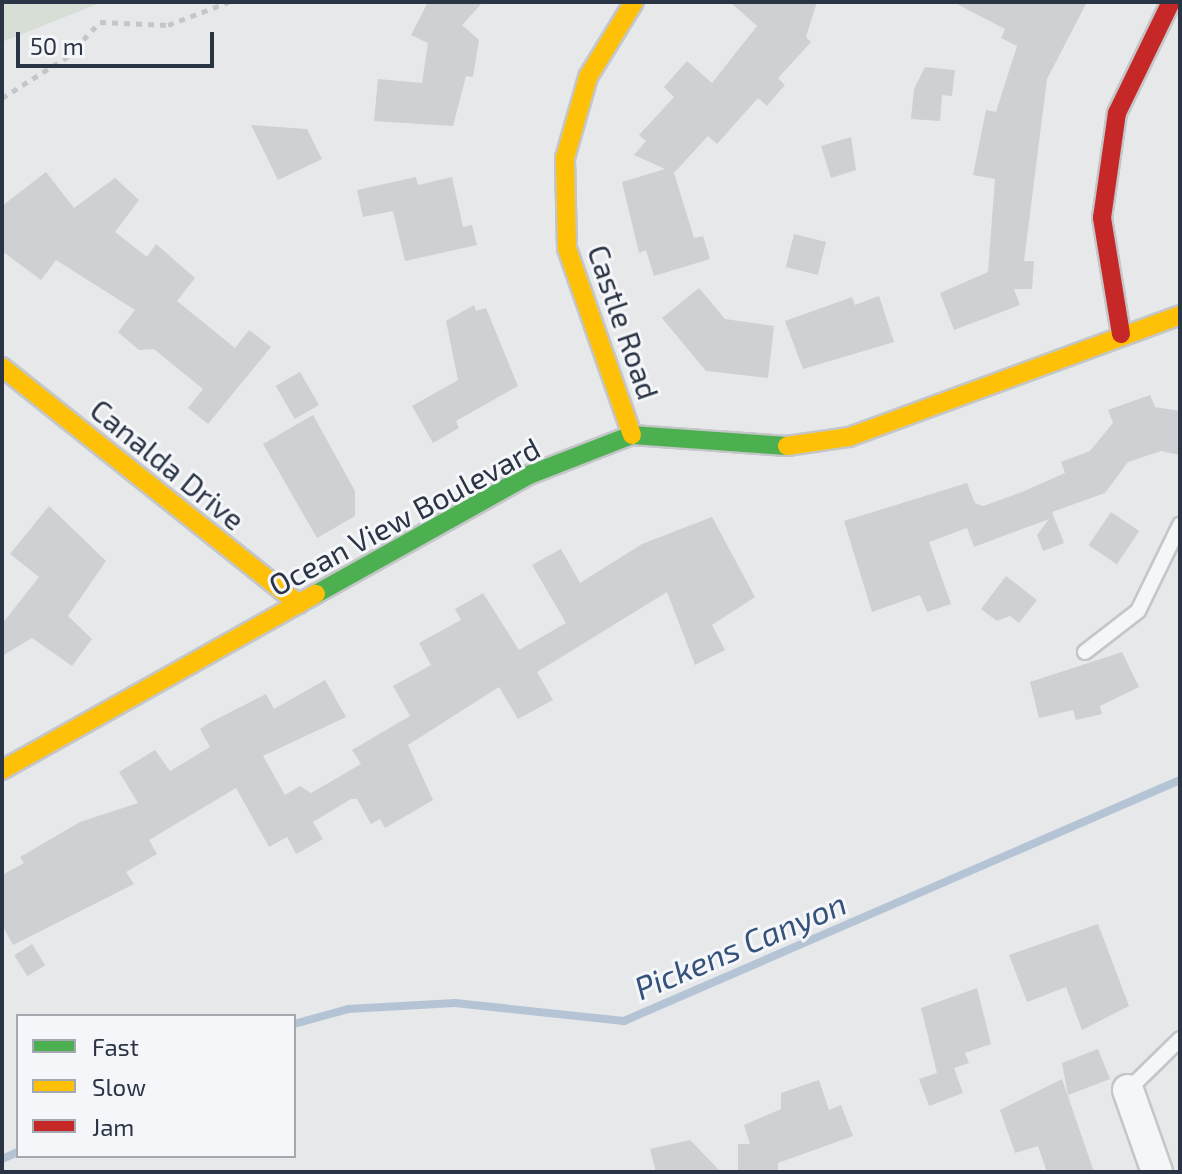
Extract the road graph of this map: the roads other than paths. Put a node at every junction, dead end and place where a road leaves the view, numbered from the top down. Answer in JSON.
{"nodes":[{"id":1,"x":634,"y":2,"type":"edge"},
{"id":2,"x":1171,"y":2,"type":"edge"},
{"id":3,"x":1180,"y":315,"type":"edge"},
{"id":4,"x":1121,"y":334,"type":"junction"},
{"id":5,"x":2,"y":367,"type":"edge"},
{"id":6,"x":632,"y":435,"type":"junction"},
{"id":7,"x":1180,"y":525,"type":"edge"},
{"id":8,"x":299,"y":604,"type":"junction"},
{"id":9,"x":1085,"y":652,"type":"dead end"},
{"id":10,"x":2,"y":770,"type":"edge"},
{"id":11,"x":1180,"y":1039,"type":"edge"},
{"id":12,"x":1128,"y":1090,"type":"joint"},
{"id":13,"x":1157,"y":1172,"type":"edge"}],
"edges":[{"from":1,"to":6,"type":"street","name":"Castle Road"},
{"from":2,"to":4,"type":"street"},
{"from":3,"to":4,"type":"street","name":"Ocean View Boulevard"},
{"from":4,"to":6,"type":"street","name":"Ocean View Boulevard"},
{"from":5,"to":8,"type":"street","name":"Canalda Drive"},
{"from":6,"to":8,"type":"street","name":"Ocean View Boulevard"},
{"from":7,"to":9,"type":"lane"},
{"from":8,"to":10,"type":"street","name":"Ocean View Boulevard"},
{"from":11,"to":12,"type":"lane"},
{"from":12,"to":13,"type":"street"}]}
